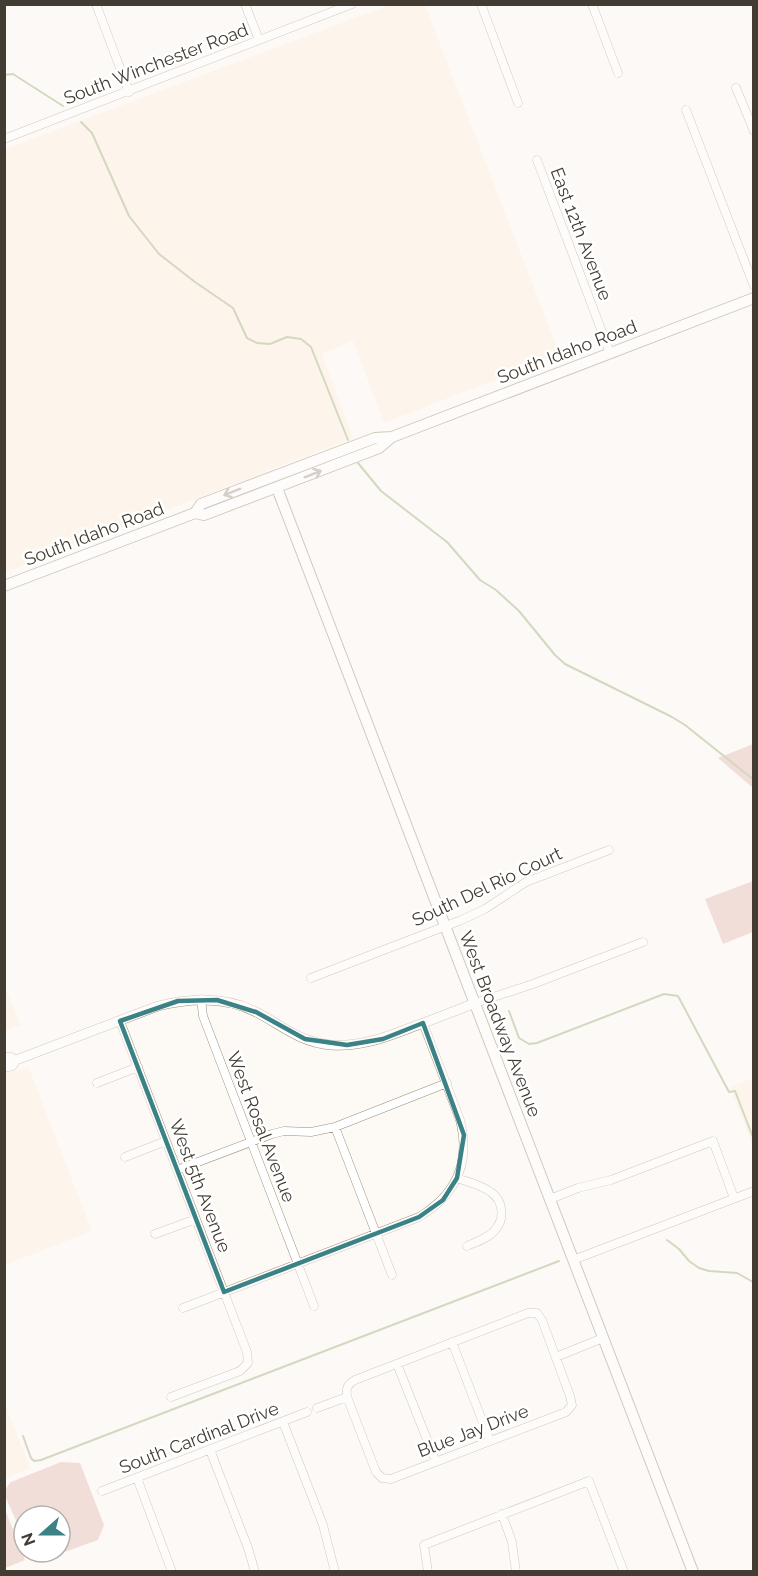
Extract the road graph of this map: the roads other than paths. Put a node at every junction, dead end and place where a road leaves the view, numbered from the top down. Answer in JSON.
{"nodes":[{"id":1,"x":96,"y":4,"type":"edge"},
{"id":2,"x":245,"y":4,"type":"edge"},
{"id":3,"x":352,"y":4,"type":"edge"},
{"id":4,"x":481,"y":4,"type":"edge"},
{"id":5,"x":592,"y":4,"type":"edge"},
{"id":6,"x":259,"y":40,"type":"junction"},
{"id":7,"x":618,"y":73,"type":"dead end"},
{"id":8,"x":736,"y":88,"type":"dead end"},
{"id":9,"x":129,"y":92,"type":"junction"},
{"id":10,"x":518,"y":103,"type":"dead end"},
{"id":11,"x":686,"y":110,"type":"dead end"},
{"id":12,"x":753,"y":130,"type":"edge"},
{"id":13,"x":4,"y":139,"type":"edge"},
{"id":14,"x":537,"y":160,"type":"dead end"},
{"id":15,"x":753,"y":286,"type":"edge"},
{"id":16,"x":753,"y":298,"type":"edge"},
{"id":17,"x":610,"y":353,"type":"junction"},
{"id":18,"x":351,"y":453,"type":"junction"},
{"id":19,"x":278,"y":488,"type":"junction"},
{"id":20,"x":195,"y":513,"type":"junction"},
{"id":21,"x":4,"y":586,"type":"edge"},
{"id":22,"x":609,"y":850,"type":"dead end"},
{"id":23,"x":445,"y":926,"type":"junction"},
{"id":24,"x":643,"y":942,"type":"dead end"},
{"id":25,"x":311,"y":978,"type":"dead end"},
{"id":26,"x":201,"y":999,"type":"junction"},
{"id":27,"x":475,"y":1003,"type":"junction"},
{"id":28,"x":120,"y":1021,"type":"junction"},
{"id":29,"x":423,"y":1023,"type":"junction"},
{"id":30,"x":4,"y":1058,"type":"edge"},
{"id":31,"x":16,"y":1060,"type":"junction"},
{"id":32,"x":4,"y":1067,"type":"edge"},
{"id":33,"x":138,"y":1067,"type":"junction"},
{"id":34,"x":97,"y":1083,"type":"dead end"},
{"id":35,"x":447,"y":1083,"type":"junction"},
{"id":36,"x":335,"y":1127,"type":"junction"},
{"id":37,"x":166,"y":1141,"type":"junction"},
{"id":38,"x":251,"y":1142,"type":"junction"},
{"id":39,"x":125,"y":1156,"type":"dead end"},
{"id":40,"x":177,"y":1170,"type":"junction"},
{"id":41,"x":457,"y":1178,"type":"junction"},
{"id":42,"x":753,"y":1191,"type":"edge"},
{"id":43,"x":734,"y":1198,"type":"junction"},
{"id":44,"x":550,"y":1199,"type":"junction"},
{"id":45,"x":196,"y":1219,"type":"junction"},
{"id":46,"x":155,"y":1234,"type":"dead end"},
{"id":47,"x":376,"y":1234,"type":"junction"},
{"id":48,"x":466,"y":1246,"type":"dead end"},
{"id":49,"x":573,"y":1260,"type":"junction"},
{"id":50,"x":298,"y":1264,"type":"junction"},
{"id":51,"x":392,"y":1275,"type":"dead end"},
{"id":52,"x":224,"y":1292,"type":"junction"},
{"id":53,"x":314,"y":1306,"type":"dead end"},
{"id":54,"x":183,"y":1308,"type":"dead end"},
{"id":55,"x":603,"y":1338,"type":"junction"},
{"id":56,"x":452,"y":1342,"type":"junction"},
{"id":57,"x":556,"y":1357,"type":"junction"},
{"id":58,"x":398,"y":1364,"type":"junction"},
{"id":59,"x":171,"y":1397,"type":"dead end"},
{"id":60,"x":348,"y":1397,"type":"junction"},
{"id":61,"x":317,"y":1408,"type":"dead end"},
{"id":62,"x":307,"y":1412,"type":"dead end"},
{"id":63,"x":283,"y":1422,"type":"junction"},
{"id":64,"x":490,"y":1441,"type":"junction"},
{"id":65,"x":210,"y":1450,"type":"junction"},
{"id":66,"x":436,"y":1461,"type":"junction"},
{"id":67,"x":137,"y":1478,"type":"junction"},
{"id":68,"x":102,"y":1491,"type":"dead end"},
{"id":69,"x":502,"y":1514,"type":"junction"},
{"id":70,"x":172,"y":1572,"type":"edge"},
{"id":71,"x":255,"y":1572,"type":"edge"},
{"id":72,"x":335,"y":1572,"type":"edge"},
{"id":73,"x":428,"y":1572,"type":"edge"},
{"id":74,"x":516,"y":1572,"type":"edge"},
{"id":75,"x":624,"y":1572,"type":"edge"},
{"id":76,"x":693,"y":1572,"type":"edge"}],
"edges":[{"from":1,"to":9,"type":"street"},
{"from":2,"to":6,"type":"street"},
{"from":3,"to":6,"type":"street","name":"South Winchester Road"},
{"from":4,"to":10,"type":"street"},
{"from":5,"to":7,"type":"street"},
{"from":6,"to":9,"type":"street","name":"South Winchester Road"},
{"from":8,"to":12,"type":"street"},
{"from":9,"to":13,"type":"street","name":"South Winchester Road"},
{"from":11,"to":15,"type":"street"},
{"from":14,"to":17,"type":"street","name":"East 12th Avenue"},
{"from":16,"to":17,"type":"main road","name":"South Idaho Road"},
{"from":17,"to":18,"type":"main road","name":"South Idaho Road"},
{"from":19,"to":18,"type":"main road","name":"South Idaho Road","one_way":true},
{"from":18,"to":20,"type":"main road","name":"South Idaho Road","one_way":true},
{"from":19,"to":20,"type":"main road","name":"South Idaho Road"},
{"from":19,"to":23,"type":"main road","name":"West Broadway Avenue"},
{"from":20,"to":21,"type":"main road","name":"South Idaho Road"},
{"from":22,"to":23,"type":"street","name":"South Del Rio Court"},
{"from":23,"to":25,"type":"street","name":"South Del Rio Court"},
{"from":23,"to":27,"type":"main road","name":"West Broadway Avenue"},
{"from":24,"to":27,"type":"street"},
{"from":26,"to":28,"type":"street"},
{"from":26,"to":29,"type":"street"},
{"from":26,"to":38,"type":"street","name":"West Rosal Avenue"},
{"from":27,"to":29,"type":"street"},
{"from":27,"to":44,"type":"main road","name":"West Broadway Avenue"},
{"from":28,"to":31,"type":"street"},
{"from":28,"to":33,"type":"street","name":"West 5th Avenue"},
{"from":29,"to":35,"type":"street"},
{"from":30,"to":31,"type":"street"},
{"from":31,"to":32,"type":"street"},
{"from":33,"to":34,"type":"street"},
{"from":33,"to":37,"type":"street","name":"West 5th Avenue"},
{"from":35,"to":36,"type":"street"},
{"from":35,"to":41,"type":"street"},
{"from":36,"to":38,"type":"street"},
{"from":36,"to":47,"type":"street"},
{"from":37,"to":39,"type":"street"},
{"from":37,"to":40,"type":"street","name":"West 5th Avenue"},
{"from":38,"to":40,"type":"street"},
{"from":38,"to":50,"type":"street","name":"West Rosal Avenue"},
{"from":40,"to":45,"type":"street","name":"West 5th Avenue"},
{"from":41,"to":47,"type":"street"},
{"from":41,"to":48,"type":"street"},
{"from":42,"to":43,"type":"street"},
{"from":43,"to":44,"type":"street"},
{"from":43,"to":49,"type":"street"},
{"from":44,"to":49,"type":"main road","name":"West Broadway Avenue"},
{"from":45,"to":46,"type":"street"},
{"from":45,"to":52,"type":"street","name":"West 5th Avenue"},
{"from":47,"to":50,"type":"street"},
{"from":47,"to":51,"type":"street"},
{"from":49,"to":55,"type":"main road","name":"West Broadway Avenue"},
{"from":50,"to":52,"type":"street"},
{"from":50,"to":53,"type":"street","name":"West Rosal Avenue"},
{"from":52,"to":54,"type":"street"},
{"from":52,"to":59,"type":"street","name":"West 5th Avenue"},
{"from":55,"to":57,"type":"street"},
{"from":55,"to":76,"type":"main road","name":"West Broadway Avenue"},
{"from":56,"to":57,"type":"street"},
{"from":56,"to":58,"type":"street"},
{"from":56,"to":64,"type":"street"},
{"from":57,"to":64,"type":"street","name":"Blue Jay Drive"},
{"from":58,"to":60,"type":"street"},
{"from":58,"to":66,"type":"street"},
{"from":60,"to":61,"type":"street"},
{"from":60,"to":66,"type":"street","name":"Blue Jay Drive"},
{"from":62,"to":63,"type":"street","name":"South Cardinal Drive"},
{"from":63,"to":65,"type":"street","name":"South Cardinal Drive"},
{"from":63,"to":72,"type":"street"},
{"from":64,"to":66,"type":"street","name":"Blue Jay Drive"},
{"from":65,"to":67,"type":"street","name":"South Cardinal Drive"},
{"from":65,"to":71,"type":"street"},
{"from":67,"to":68,"type":"street","name":"South Cardinal Drive"},
{"from":67,"to":70,"type":"street"},
{"from":69,"to":73,"type":"street"},
{"from":69,"to":74,"type":"street"},
{"from":69,"to":75,"type":"street"}]}
